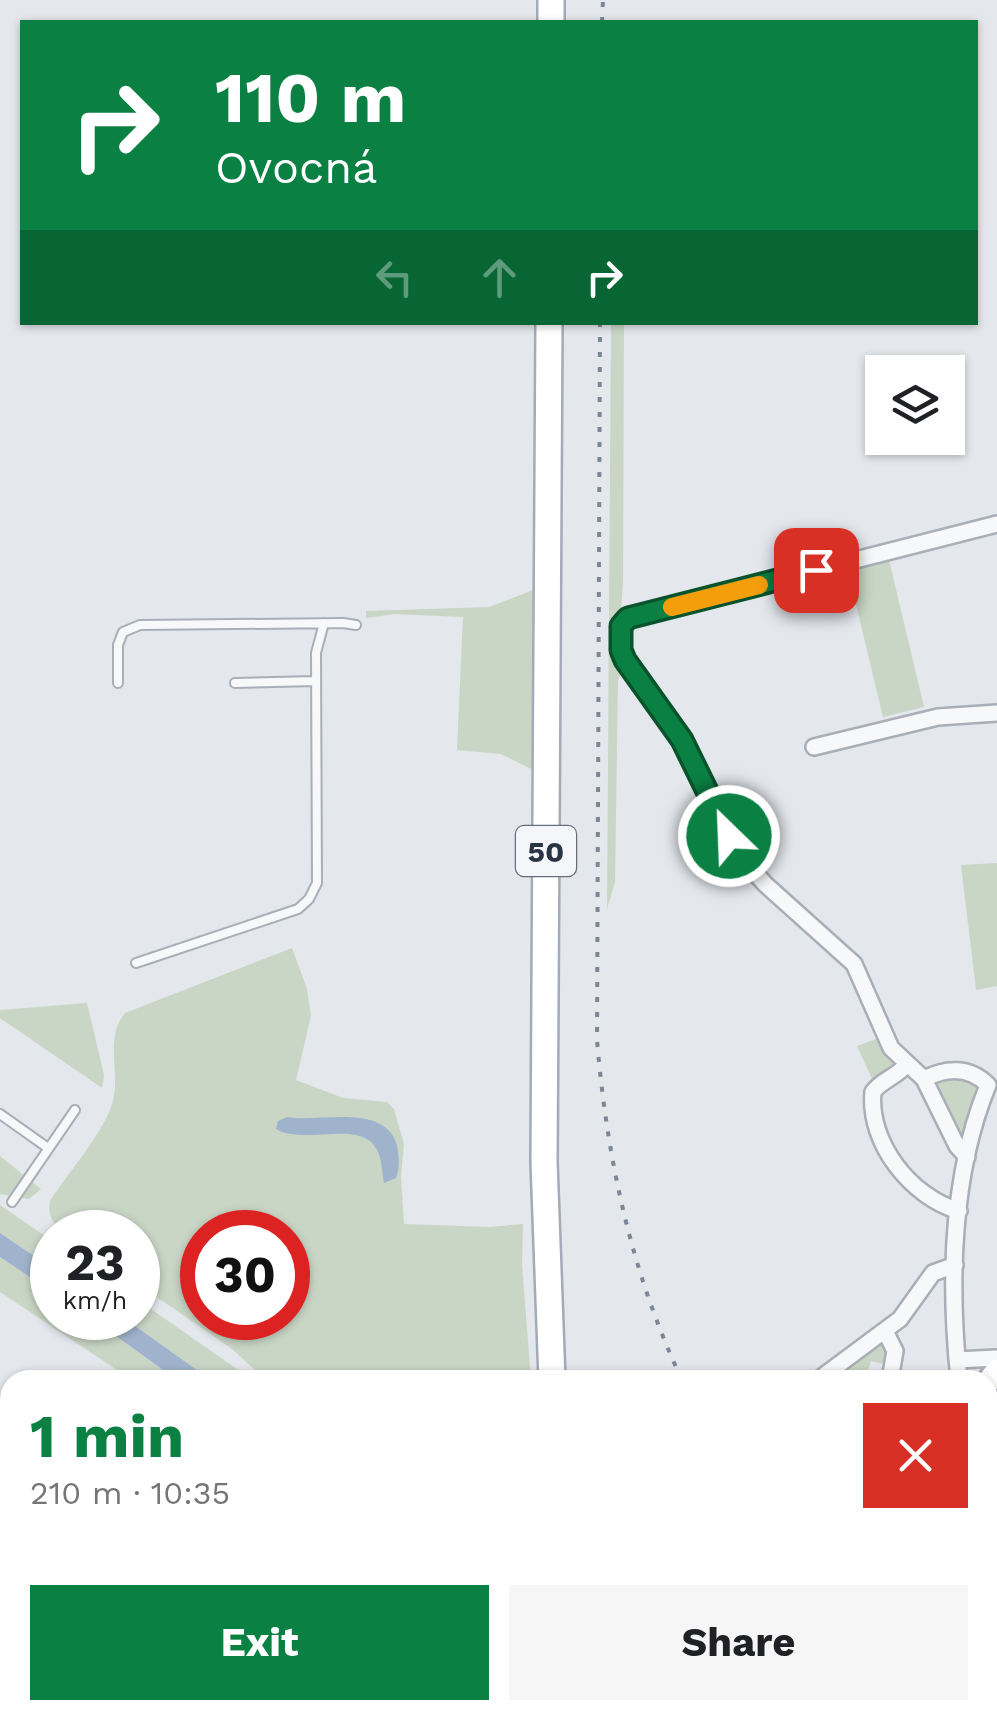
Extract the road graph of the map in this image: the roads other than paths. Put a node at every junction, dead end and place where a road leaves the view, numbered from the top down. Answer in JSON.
{"nodes":[{"id":1,"x":549,"y":325,"type":"edge"},
{"id":2,"x":997,"y":524,"type":"edge"},
{"id":3,"x":324,"y":623,"type":"junction"},
{"id":4,"x":356,"y":625,"type":"dead end"},
{"id":5,"x":316,"y":680,"type":"junction"},
{"id":6,"x":235,"y":683,"type":"dead end"},
{"id":7,"x":118,"y":684,"type":"dead end"},
{"id":8,"x":997,"y":713,"type":"edge"},
{"id":9,"x":814,"y":746,"type":"dead end"},
{"id":10,"x":136,"y":962,"type":"dead end"},
{"id":11,"x":907,"y":1064,"type":"junction"},
{"id":12,"x":924,"y":1080,"type":"junction"},
{"id":13,"x":993,"y":1082,"type":"edge"},
{"id":14,"x":75,"y":1110,"type":"dead end"},
{"id":15,"x":0,"y":1114,"type":"edge"},
{"id":16,"x":48,"y":1148,"type":"junction"},
{"id":17,"x":966,"y":1157,"type":"junction"},
{"id":18,"x":12,"y":1202,"type":"dead end"},
{"id":19,"x":959,"y":1211,"type":"junction"},
{"id":20,"x":955,"y":1265,"type":"junction"},
{"id":21,"x":885,"y":1332,"type":"junction"},
{"id":22,"x":997,"y":1358,"type":"edge"},
{"id":23,"x":956,"y":1360,"type":"junction"},
{"id":24,"x":552,"y":1370,"type":"edge"},
{"id":25,"x":844,"y":1370,"type":"edge"},
{"id":26,"x":892,"y":1370,"type":"edge"},
{"id":27,"x":957,"y":1370,"type":"edge"}],
"edges":[{"from":1,"to":24,"type":"main road","number":"50"},
{"from":2,"to":11,"type":"street"},
{"from":3,"to":4,"type":"lane"},
{"from":3,"to":5,"type":"lane"},
{"from":3,"to":7,"type":"lane"},
{"from":5,"to":6,"type":"lane"},
{"from":5,"to":10,"type":"lane"},
{"from":8,"to":9,"type":"street"},
{"from":11,"to":12,"type":"street"},
{"from":11,"to":19,"type":"street"},
{"from":12,"to":13,"type":"street"},
{"from":12,"to":17,"type":"street"},
{"from":13,"to":17,"type":"street"},
{"from":14,"to":16,"type":"lane"},
{"from":15,"to":16,"type":"lane"},
{"from":16,"to":18,"type":"lane"},
{"from":17,"to":19,"type":"street"},
{"from":19,"to":20,"type":"street"},
{"from":20,"to":21,"type":"street"},
{"from":20,"to":23,"type":"street"},
{"from":21,"to":25,"type":"street"},
{"from":21,"to":26,"type":"street"},
{"from":22,"to":23,"type":"street"},
{"from":23,"to":27,"type":"street"}]}
